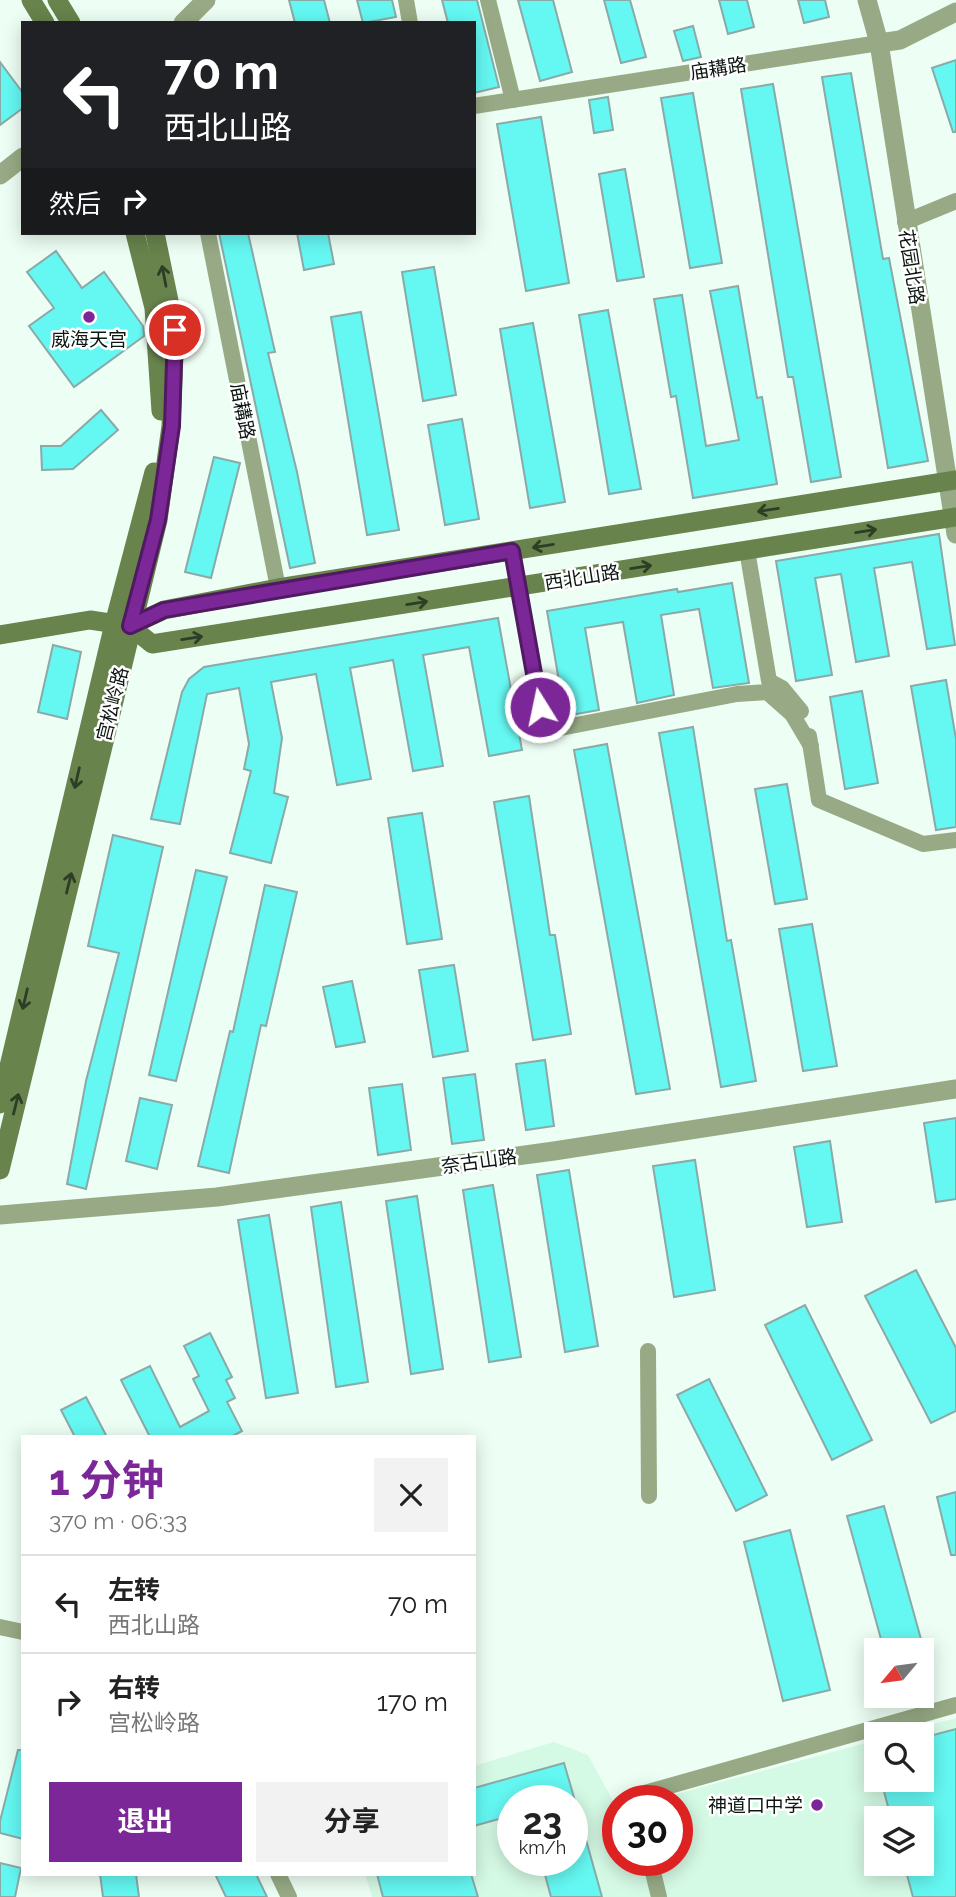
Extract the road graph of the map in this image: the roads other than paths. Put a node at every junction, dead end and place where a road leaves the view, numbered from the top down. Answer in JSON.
{"nodes":[{"id":1,"x":32,"y":0,"type":"edge"},
{"id":2,"x":57,"y":0,"type":"edge"},
{"id":3,"x":206,"y":0,"type":"edge"},
{"id":4,"x":405,"y":0,"type":"edge"},
{"id":5,"x":488,"y":0,"type":"edge"},
{"id":6,"x":867,"y":0,"type":"edge"},
{"id":7,"x":956,"y":12,"type":"edge"},
{"id":8,"x":44,"y":21,"type":"edge"},
{"id":9,"x":70,"y":21,"type":"edge"},
{"id":10,"x":185,"y":21,"type":"edge"},
{"id":11,"x":410,"y":21,"type":"edge"},
{"id":12,"x":879,"y":43,"type":"junction"},
{"id":13,"x":513,"y":100,"type":"junction"},
{"id":14,"x":476,"y":106,"type":"edge"},
{"id":15,"x":21,"y":159,"type":"edge"},
{"id":16,"x":0,"y":175,"type":"edge"},
{"id":17,"x":956,"y":201,"type":"edge"},
{"id":18,"x":905,"y":222,"type":"junction"},
{"id":19,"x":136,"y":235,"type":"edge"},
{"id":20,"x":155,"y":235,"type":"edge"},
{"id":21,"x":208,"y":235,"type":"edge"},
{"id":22,"x":952,"y":481,"type":"edge"},
{"id":23,"x":955,"y":523,"type":"edge"},
{"id":24,"x":747,"y":550,"type":"junction"},
{"id":25,"x":512,"y":551,"type":"junction"},
{"id":26,"x":278,"y":588,"type":"junction"},
{"id":27,"x":519,"y":588,"type":"junction"},
{"id":28,"x":122,"y":625,"type":"junction"},
{"id":29,"x":0,"y":635,"type":"edge"},
{"id":30,"x":811,"y":746,"type":"junction"},
{"id":31,"x":956,"y":840,"type":"edge"},
{"id":32,"x":956,"y":1089,"type":"edge"},
{"id":33,"x":0,"y":1104,"type":"edge"},
{"id":34,"x":0,"y":1170,"type":"edge"},
{"id":35,"x":0,"y":1215,"type":"edge"},
{"id":36,"x":648,"y":1351,"type":"dead end"},
{"id":37,"x":649,"y":1496,"type":"dead end"},
{"id":38,"x":0,"y":1627,"type":"edge"},
{"id":39,"x":21,"y":1632,"type":"edge"},
{"id":40,"x":956,"y":1705,"type":"edge"},
{"id":41,"x":673,"y":1785,"type":"edge"},
{"id":42,"x":279,"y":1876,"type":"edge"},
{"id":43,"x":654,"y":1876,"type":"edge"},
{"id":44,"x":289,"y":1897,"type":"edge"},
{"id":45,"x":659,"y":1897,"type":"edge"}],
"edges":[{"from":1,"to":8,"type":"main road"},
{"from":2,"to":9,"type":"main road"},
{"from":3,"to":10,"type":"street"},
{"from":4,"to":11,"type":"street"},
{"from":5,"to":13,"type":"street"},
{"from":6,"to":12,"type":"street","name":"花园北路"},
{"from":7,"to":12,"type":"street","name":"庙耩路"},
{"from":12,"to":13,"type":"street","name":"庙耩路"},
{"from":12,"to":18,"type":"street","name":"花园北路"},
{"from":13,"to":14,"type":"street","name":"庙耩路"},
{"from":15,"to":16,"type":"street"},
{"from":17,"to":18,"type":"street"},
{"from":18,"to":22,"type":"street","name":"花园北路"},
{"from":19,"to":28,"type":"main road"},
{"from":28,"to":20,"type":"main road","name":"宫松岭路","one_way":true},
{"from":21,"to":26,"type":"street","name":"庙耩路"},
{"from":22,"to":23,"type":"street","name":"花园北路"},
{"from":22,"to":25,"type":"main road","name":"西北山路","one_way":true},
{"from":24,"to":23,"type":"main road","name":"西北山路","one_way":true},
{"from":27,"to":24,"type":"main road","name":"西北山路","one_way":true},
{"from":24,"to":30,"type":"street"},
{"from":25,"to":26,"type":"main road","name":"西北山路"},
{"from":25,"to":27,"type":"street"},
{"from":26,"to":28,"type":"main road","name":"西北山路"},
{"from":28,"to":27,"type":"main road","name":"西北山路","one_way":true},
{"from":27,"to":30,"type":"street"},
{"from":28,"to":29,"type":"main road","name":"西北山路"},
{"from":28,"to":33,"type":"main road","one_way":true},
{"from":34,"to":28,"type":"main road","name":"宫松岭路","one_way":true},
{"from":30,"to":31,"type":"street"},
{"from":32,"to":35,"type":"street","name":"奈古山路"},
{"from":36,"to":37,"type":"street"},
{"from":38,"to":39,"type":"street"},
{"from":40,"to":41,"type":"street"},
{"from":42,"to":44,"type":"street"},
{"from":43,"to":45,"type":"street"}]}
